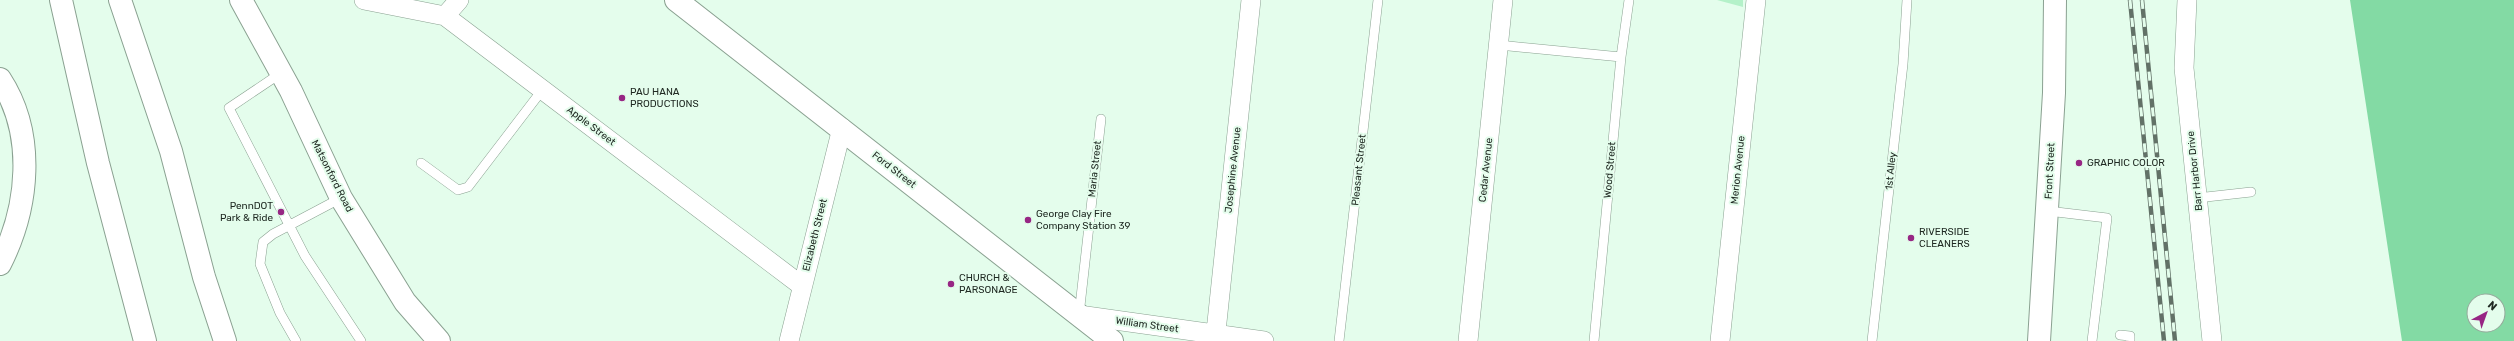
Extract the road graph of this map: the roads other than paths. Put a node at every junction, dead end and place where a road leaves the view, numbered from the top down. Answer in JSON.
{"nodes":[{"id":1,"x":61,"y":0,"type":"edge"},
{"id":2,"x":120,"y":0,"type":"edge"},
{"id":3,"x":241,"y":0,"type":"edge"},
{"id":4,"x":364,"y":0,"type":"edge"},
{"id":5,"x":459,"y":0,"type":"edge"},
{"id":6,"x":676,"y":0,"type":"edge"},
{"id":7,"x":1251,"y":0,"type":"edge"},
{"id":8,"x":1378,"y":0,"type":"edge"},
{"id":9,"x":1503,"y":0,"type":"edge"},
{"id":10,"x":1630,"y":0,"type":"edge"},
{"id":11,"x":1756,"y":0,"type":"edge"},
{"id":12,"x":1906,"y":0,"type":"edge"},
{"id":13,"x":2055,"y":0,"type":"edge"},
{"id":14,"x":2187,"y":0,"type":"edge"},
{"id":15,"x":445,"y":16,"type":"junction"},
{"id":16,"x":1499,"y":45,"type":"junction"},
{"id":17,"x":1621,"y":57,"type":"junction"},
{"id":18,"x":281,"y":73,"type":"junction"},
{"id":19,"x":0,"y":79,"type":"edge"},
{"id":20,"x":543,"y":89,"type":"junction"},
{"id":21,"x":1100,"y":119,"type":"dead end"},
{"id":22,"x":842,"y":128,"type":"junction"},
{"id":23,"x":421,"y":163,"type":"dead end"},
{"id":24,"x":2251,"y":192,"type":"dead end"},
{"id":25,"x":341,"y":198,"type":"junction"},
{"id":26,"x":2197,"y":198,"type":"junction"},
{"id":27,"x":2048,"y":211,"type":"junction"},
{"id":28,"x":288,"y":226,"type":"junction"},
{"id":29,"x":0,"y":264,"type":"edge"},
{"id":30,"x":802,"y":286,"type":"junction"},
{"id":31,"x":1079,"y":315,"type":"junction"},
{"id":32,"x":2120,"y":335,"type":"dead end"},
{"id":33,"x":1215,"y":338,"type":"edge"},
{"id":34,"x":145,"y":341,"type":"edge"},
{"id":35,"x":225,"y":341,"type":"edge"},
{"id":36,"x":296,"y":341,"type":"edge"},
{"id":37,"x":361,"y":341,"type":"edge"},
{"id":38,"x":439,"y":341,"type":"edge"},
{"id":39,"x":789,"y":341,"type":"edge"},
{"id":40,"x":1112,"y":341,"type":"edge"},
{"id":41,"x":1264,"y":341,"type":"edge"},
{"id":42,"x":1339,"y":341,"type":"edge"},
{"id":43,"x":1468,"y":341,"type":"edge"},
{"id":44,"x":1594,"y":341,"type":"edge"},
{"id":45,"x":1720,"y":341,"type":"edge"},
{"id":46,"x":1872,"y":341,"type":"edge"},
{"id":47,"x":2039,"y":341,"type":"edge"},
{"id":48,"x":2092,"y":341,"type":"edge"},
{"id":49,"x":2130,"y":341,"type":"edge"},
{"id":50,"x":2212,"y":341,"type":"edge"}],
"edges":[{"from":1,"to":34,"type":"main road"},
{"from":2,"to":35,"type":"main road"},
{"from":3,"to":18,"type":"main road","name":"Matsonford Road"},
{"from":4,"to":15,"type":"street","name":"Apple Street"},
{"from":5,"to":15,"type":"street"},
{"from":6,"to":22,"type":"main road","name":"Ford Street"},
{"from":7,"to":33,"type":"street","name":"Josephine Avenue"},
{"from":8,"to":42,"type":"lane","name":"Pleasant Street"},
{"from":9,"to":16,"type":"street","name":"Cedar Avenue"},
{"from":10,"to":17,"type":"lane","name":"Wood Street"},
{"from":11,"to":45,"type":"street","name":"Merion Avenue"},
{"from":12,"to":46,"type":"lane","name":"1st Alley"},
{"from":13,"to":27,"type":"main road","name":"Front Street"},
{"from":14,"to":26,"type":"street","name":"Barr Harbor Drive"},
{"from":15,"to":20,"type":"street","name":"Apple Street"},
{"from":16,"to":17,"type":"lane"},
{"from":16,"to":43,"type":"street","name":"Cedar Avenue"},
{"from":17,"to":44,"type":"lane","name":"Wood Street"},
{"from":18,"to":25,"type":"main road","name":"Matsonford Road"},
{"from":18,"to":28,"type":"lane"},
{"from":19,"to":29,"type":"main road"},
{"from":20,"to":23,"type":"lane"},
{"from":20,"to":30,"type":"street","name":"Apple Street"},
{"from":21,"to":31,"type":"lane","name":"Maria Street"},
{"from":22,"to":30,"type":"street","name":"Elizabeth Street"},
{"from":22,"to":31,"type":"main road","name":"Ford Street"},
{"from":24,"to":26,"type":"lane"},
{"from":25,"to":28,"type":"lane"},
{"from":25,"to":38,"type":"main road","name":"Matsonford Road"},
{"from":26,"to":50,"type":"street","name":"Barr Harbor Drive"},
{"from":27,"to":47,"type":"main road","name":"Front Street"},
{"from":27,"to":48,"type":"lane"},
{"from":28,"to":36,"type":"lane"},
{"from":28,"to":37,"type":"lane"},
{"from":30,"to":39,"type":"street","name":"Elizabeth Street"},
{"from":31,"to":33,"type":"street","name":"William Street"},
{"from":31,"to":40,"type":"main road","name":"Ford Street"},
{"from":32,"to":49,"type":"lane"},
{"from":33,"to":41,"type":"street","name":"William Street"}]}
